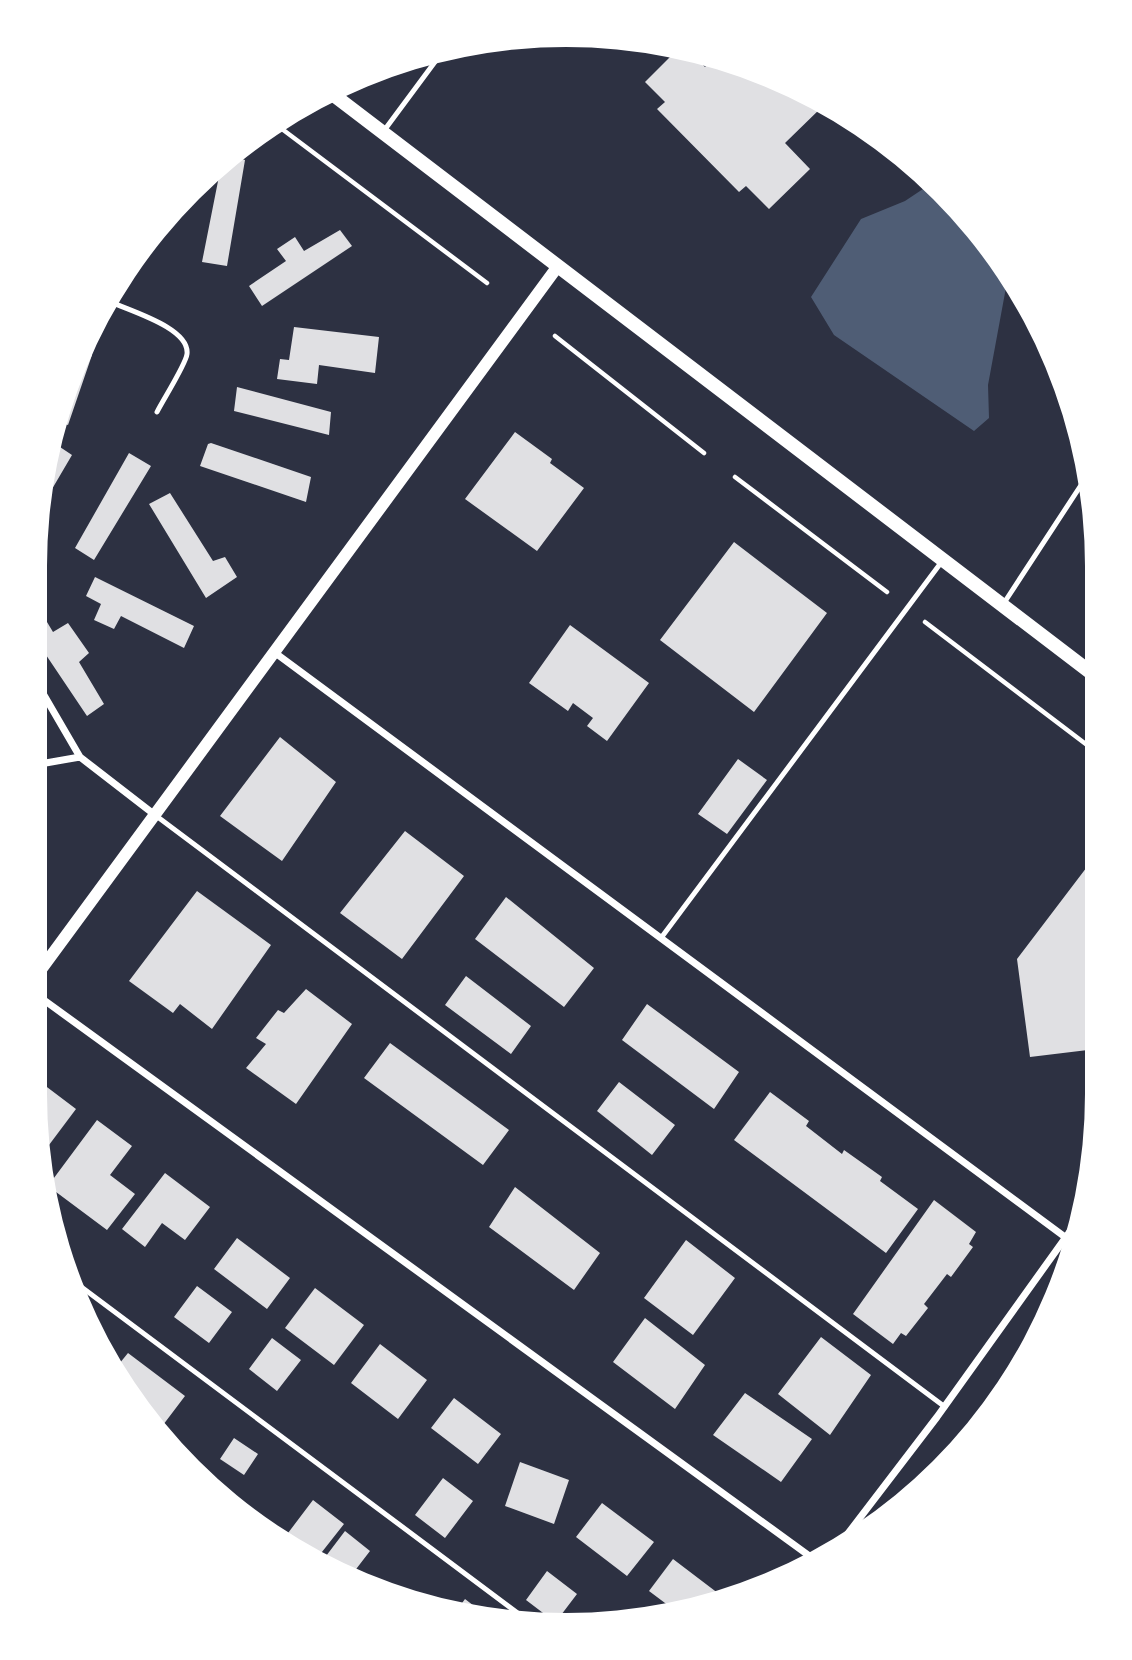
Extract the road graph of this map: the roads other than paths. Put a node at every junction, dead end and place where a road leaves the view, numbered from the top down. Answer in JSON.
{"nodes":[{"id":1,"x":433,"y":65,"type":"edge"},
{"id":2,"x":340,"y":100,"type":"edge"},
{"id":3,"x":383,"y":132,"type":"junction"},
{"id":4,"x":558,"y":266,"type":"junction"},
{"id":5,"x":118,"y":305,"type":"edge"},
{"id":6,"x":157,"y":412,"type":"dead end"},
{"id":7,"x":1079,"y":489,"type":"edge"},
{"id":8,"x":943,"y":560,"type":"junction"},
{"id":9,"x":1003,"y":606,"type":"junction"},
{"id":10,"x":275,"y":652,"type":"junction"},
{"id":11,"x":1085,"y":668,"type":"edge"},
{"id":12,"x":47,"y":700,"type":"edge"},
{"id":13,"x":80,"y":757,"type":"junction"},
{"id":14,"x":47,"y":763,"type":"edge"},
{"id":15,"x":155,"y":816,"type":"junction"},
{"id":16,"x":661,"y":938,"type":"junction"},
{"id":17,"x":47,"y":962,"type":"edge"},
{"id":18,"x":47,"y":1002,"type":"edge"},
{"id":19,"x":1065,"y":1237,"type":"edge"},
{"id":20,"x":1064,"y":1239,"type":"edge"},
{"id":21,"x":86,"y":1290,"type":"edge"},
{"id":22,"x":945,"y":1406,"type":"junction"},
{"id":23,"x":855,"y":1524,"type":"edge"},
{"id":24,"x":806,"y":1553,"type":"edge"},
{"id":25,"x":515,"y":1610,"type":"edge"}],
"edges":[{"from":1,"to":3,"type":"lane"},
{"from":2,"to":3,"type":"main road"},
{"from":3,"to":4,"type":"main road"},
{"from":4,"to":8,"type":"main road"},
{"from":4,"to":10,"type":"street"},
{"from":5,"to":6,"type":"lane"},
{"from":7,"to":9,"type":"lane"},
{"from":8,"to":9,"type":"main road"},
{"from":8,"to":16,"type":"lane"},
{"from":9,"to":11,"type":"main road"},
{"from":10,"to":15,"type":"street"},
{"from":10,"to":16,"type":"street"},
{"from":12,"to":13,"type":"street"},
{"from":13,"to":14,"type":"street"},
{"from":13,"to":15,"type":"street"},
{"from":15,"to":17,"type":"street"},
{"from":15,"to":22,"type":"lane"},
{"from":16,"to":19,"type":"street"},
{"from":18,"to":24,"type":"street"},
{"from":20,"to":22,"type":"street"},
{"from":21,"to":25,"type":"lane"},
{"from":22,"to":23,"type":"street"}]}
